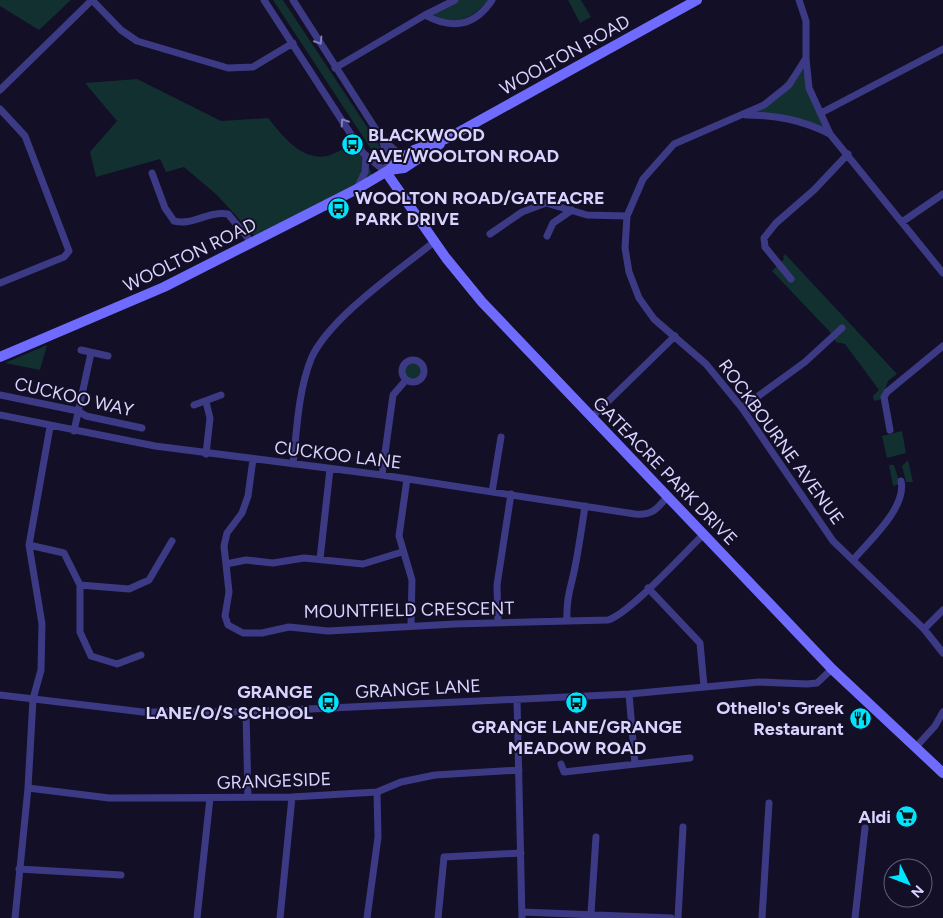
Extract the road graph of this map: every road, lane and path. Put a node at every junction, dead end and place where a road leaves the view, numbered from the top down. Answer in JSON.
{"nodes":[{"id":1,"x":92,"y":0,"type":"edge"},
{"id":2,"x":264,"y":0,"type":"edge"},
{"id":3,"x":293,"y":0,"type":"edge"},
{"id":4,"x":455,"y":0,"type":"edge"},
{"id":5,"x":492,"y":0,"type":"edge"},
{"id":6,"x":697,"y":0,"type":"edge"},
{"id":7,"x":799,"y":0,"type":"edge"},
{"id":8,"x":425,"y":14,"type":"junction"},
{"id":9,"x":293,"y":44,"type":"junction"},
{"id":10,"x":943,"y":50,"type":"edge"},
{"id":11,"x":806,"y":58,"type":"junction"},
{"id":12,"x":335,"y":68,"type":"junction"},
{"id":13,"x":1,"y":87,"type":"edge"},
{"id":14,"x":0,"y":109,"type":"edge"},
{"id":15,"x":821,"y":113,"type":"junction"},
{"id":16,"x":743,"y":114,"type":"junction"},
{"id":17,"x":830,"y":134,"type":"junction"},
{"id":18,"x":448,"y":138,"type":"junction"},
{"id":19,"x":382,"y":140,"type":"junction"},
{"id":20,"x":406,"y":154,"type":"junction"},
{"id":21,"x":848,"y":154,"type":"junction"},
{"id":22,"x":366,"y":156,"type":"junction"},
{"id":23,"x":388,"y":171,"type":"junction"},
{"id":24,"x":152,"y":172,"type":"dead end"},
{"id":25,"x":357,"y":189,"type":"junction"},
{"id":26,"x":943,"y":194,"type":"edge"},
{"id":27,"x":572,"y":210,"type":"junction"},
{"id":28,"x":627,"y":216,"type":"junction"},
{"id":29,"x":902,"y":222,"type":"junction"},
{"id":30,"x":490,"y":234,"type":"dead end"},
{"id":31,"x":548,"y":236,"type":"dead end"},
{"id":32,"x":434,"y":242,"type":"junction"},
{"id":33,"x":252,"y":243,"type":"junction"},
{"id":34,"x":943,"y":273,"type":"edge"},
{"id":35,"x":791,"y":279,"type":"dead end"},
{"id":36,"x":0,"y":283,"type":"edge"},
{"id":37,"x":842,"y":328,"type":"dead end"},
{"id":38,"x":675,"y":336,"type":"junction"},
{"id":39,"x":943,"y":346,"type":"edge"},
{"id":40,"x":81,"y":350,"type":"dead end"},
{"id":41,"x":91,"y":353,"type":"junction"},
{"id":42,"x":108,"y":356,"type":"dead end"},
{"id":43,"x":0,"y":357,"type":"edge"},
{"id":44,"x":406,"y":380,"type":"dead end"},
{"id":45,"x":0,"y":395,"type":"edge"},
{"id":46,"x":221,"y":395,"type":"dead end"},
{"id":47,"x":206,"y":402,"type":"junction"},
{"id":48,"x":194,"y":405,"type":"dead end"},
{"id":49,"x":742,"y":408,"type":"junction"},
{"id":50,"x":78,"y":411,"type":"junction"},
{"id":51,"x":0,"y":415,"type":"edge"},
{"id":52,"x":591,"y":418,"type":"junction"},
{"id":53,"x":50,"y":427,"type":"junction"},
{"id":54,"x":142,"y":428,"type":"dead end"},
{"id":55,"x":890,"y":430,"type":"dead end"},
{"id":56,"x":74,"y":431,"type":"junction"},
{"id":57,"x":502,"y":436,"type":"dead end"},
{"id":58,"x":206,"y":454,"type":"junction"},
{"id":59,"x":253,"y":459,"type":"junction"},
{"id":60,"x":293,"y":464,"type":"junction"},
{"id":61,"x":330,"y":469,"type":"junction"},
{"id":62,"x":382,"y":475,"type":"junction"},
{"id":63,"x":407,"y":478,"type":"junction"},
{"id":64,"x":901,"y":482,"type":"dead end"},
{"id":65,"x":492,"y":492,"type":"junction"},
{"id":66,"x":510,"y":494,"type":"junction"},
{"id":67,"x":667,"y":498,"type":"junction"},
{"id":68,"x":585,"y":506,"type":"junction"},
{"id":69,"x":703,"y":535,"type":"junction"},
{"id":70,"x":172,"y":541,"type":"dead end"},
{"id":71,"x":29,"y":545,"type":"junction"},
{"id":72,"x":402,"y":552,"type":"junction"},
{"id":73,"x":320,"y":559,"type":"junction"},
{"id":74,"x":854,"y":559,"type":"junction"},
{"id":75,"x":226,"y":564,"type":"junction"},
{"id":76,"x":80,"y":585,"type":"junction"},
{"id":77,"x":648,"y":588,"type":"junction"},
{"id":78,"x":943,"y":610,"type":"edge"},
{"id":79,"x":568,"y":621,"type":"junction"},
{"id":80,"x":498,"y":623,"type":"junction"},
{"id":81,"x":411,"y":625,"type":"junction"},
{"id":82,"x":924,"y":629,"type":"junction"},
{"id":83,"x":943,"y":652,"type":"edge"},
{"id":84,"x":141,"y":655,"type":"dead end"},
{"id":85,"x":832,"y":669,"type":"junction"},
{"id":86,"x":704,"y":686,"type":"junction"},
{"id":87,"x":630,"y":694,"type":"junction"},
{"id":88,"x":0,"y":695,"type":"edge"},
{"id":89,"x":33,"y":699,"type":"junction"},
{"id":90,"x":517,"y":700,"type":"junction"},
{"id":91,"x":246,"y":712,"type":"junction"},
{"id":92,"x":943,"y":712,"type":"edge"},
{"id":93,"x":915,"y":748,"type":"junction"},
{"id":94,"x":690,"y":758,"type":"dead end"},
{"id":95,"x":561,"y":764,"type":"dead end"},
{"id":96,"x":635,"y":764,"type":"junction"},
{"id":97,"x":519,"y":770,"type":"junction"},
{"id":98,"x":943,"y":773,"type":"edge"},
{"id":99,"x":28,"y":788,"type":"junction"},
{"id":100,"x":377,"y":792,"type":"junction"},
{"id":101,"x":248,"y":797,"type":"junction"},
{"id":102,"x":292,"y":797,"type":"junction"},
{"id":103,"x":210,"y":798,"type":"junction"},
{"id":104,"x":769,"y":803,"type":"dead end"},
{"id":105,"x":683,"y":828,"type":"dead end"},
{"id":106,"x":865,"y":828,"type":"dead end"},
{"id":107,"x":596,"y":837,"type":"dead end"},
{"id":108,"x":521,"y":854,"type":"junction"},
{"id":109,"x":19,"y":869,"type":"junction"},
{"id":110,"x":120,"y":875,"type":"dead end"},
{"id":111,"x":591,"y":913,"type":"junction"},
{"id":112,"x":522,"y":915,"type":"edge"},
{"id":113,"x":15,"y":918,"type":"edge"},
{"id":114,"x":197,"y":918,"type":"edge"},
{"id":115,"x":280,"y":918,"type":"edge"},
{"id":116,"x":367,"y":918,"type":"edge"},
{"id":117,"x":438,"y":918,"type":"edge"},
{"id":118,"x":671,"y":918,"type":"edge"},
{"id":119,"x":678,"y":918,"type":"edge"},
{"id":120,"x":762,"y":918,"type":"edge"},
{"id":121,"x":855,"y":918,"type":"edge"}],
"edges":[{"from":1,"to":9,"type":"street"},
{"from":1,"to":13,"type":"street"},
{"from":2,"to":9,"type":"street"},
{"from":3,"to":12,"type":"street","one_way":true},
{"from":4,"to":8,"type":"street"},
{"from":5,"to":8,"type":"street"},
{"from":6,"to":18,"type":"street","name":"WOOLTON ROAD"},
{"from":7,"to":11,"type":"street"},
{"from":8,"to":12,"type":"street"},
{"from":22,"to":9,"type":"street","one_way":true},
{"from":10,"to":15,"type":"street"},
{"from":11,"to":15,"type":"street"},
{"from":11,"to":16,"type":"street","name":"ROCKBOURNE AVENUE"},
{"from":12,"to":19,"type":"street"},
{"from":14,"to":36,"type":"street"},
{"from":15,"to":17,"type":"street"},
{"from":16,"to":17,"type":"street","name":"ROCKBOURNE AVENUE"},
{"from":16,"to":28,"type":"street","name":"ROCKBOURNE AVENUE"},
{"from":17,"to":21,"type":"street"},
{"from":18,"to":20,"type":"street","name":"WOOLTON ROAD"},
{"from":18,"to":23,"type":"street","name":"WOOLTON ROAD"},
{"from":19,"to":20,"type":"street"},
{"from":19,"to":23,"type":"street"},
{"from":20,"to":23,"type":"street","name":"WOOLTON ROAD"},
{"from":21,"to":29,"type":"street"},
{"from":21,"to":35,"type":"street"},
{"from":22,"to":23,"type":"street"},
{"from":22,"to":25,"type":"street"},
{"from":23,"to":25,"type":"street","name":"WOOLTON ROAD"},
{"from":23,"to":32,"type":"street","name":"GATEACRE PARK DRIVE"},
{"from":24,"to":33,"type":"street"},
{"from":25,"to":33,"type":"street","name":"WOOLTON ROAD"},
{"from":26,"to":29,"type":"street"},
{"from":27,"to":28,"type":"street"},
{"from":27,"to":30,"type":"street"},
{"from":27,"to":31,"type":"street"},
{"from":28,"to":38,"type":"street","name":"ROCKBOURNE AVENUE"},
{"from":29,"to":34,"type":"street"},
{"from":32,"to":52,"type":"street","name":"GATEACRE PARK DRIVE"},
{"from":32,"to":60,"type":"street"},
{"from":33,"to":43,"type":"street","name":"WOOLTON ROAD"},
{"from":37,"to":49,"type":"street"},
{"from":38,"to":49,"type":"street","name":"ROCKBOURNE AVENUE"},
{"from":38,"to":52,"type":"street"},
{"from":39,"to":55,"type":"street"},
{"from":40,"to":41,"type":"street"},
{"from":41,"to":42,"type":"street"},
{"from":41,"to":50,"type":"street"},
{"from":44,"to":62,"type":"street"},
{"from":45,"to":50,"type":"street","name":"CUCKOO WAY"},
{"from":46,"to":47,"type":"street"},
{"from":47,"to":48,"type":"street"},
{"from":47,"to":58,"type":"street"},
{"from":49,"to":74,"type":"street","name":"ROCKBOURNE AVENUE"},
{"from":50,"to":54,"type":"street","name":"CUCKOO WAY"},
{"from":50,"to":56,"type":"street"},
{"from":51,"to":53,"type":"street","name":"CUCKOO LANE"},
{"from":52,"to":67,"type":"street","name":"GATEACRE PARK DRIVE"},
{"from":53,"to":56,"type":"street","name":"CUCKOO LANE"},
{"from":53,"to":71,"type":"street"},
{"from":56,"to":58,"type":"street","name":"CUCKOO LANE"},
{"from":57,"to":65,"type":"street"},
{"from":58,"to":59,"type":"street","name":"CUCKOO LANE"},
{"from":59,"to":60,"type":"street","name":"CUCKOO LANE"},
{"from":59,"to":75,"type":"street","name":"MOUNTFIELD CRESCENT"},
{"from":60,"to":61,"type":"street","name":"CUCKOO LANE"},
{"from":61,"to":62,"type":"street","name":"CUCKOO LANE"},
{"from":61,"to":73,"type":"street"},
{"from":62,"to":63,"type":"street","name":"CUCKOO LANE"},
{"from":63,"to":65,"type":"street","name":"CUCKOO LANE"},
{"from":63,"to":72,"type":"street"},
{"from":64,"to":74,"type":"street"},
{"from":65,"to":66,"type":"street","name":"CUCKOO LANE"},
{"from":66,"to":68,"type":"street","name":"CUCKOO LANE"},
{"from":66,"to":80,"type":"street"},
{"from":67,"to":68,"type":"street","name":"CUCKOO LANE"},
{"from":67,"to":69,"type":"street","name":"GATEACRE PARK DRIVE"},
{"from":68,"to":79,"type":"street"},
{"from":69,"to":77,"type":"street","name":"MOUNTFIELD CRESCENT"},
{"from":69,"to":85,"type":"street","name":"GATEACRE PARK DRIVE"},
{"from":70,"to":76,"type":"street"},
{"from":71,"to":76,"type":"street"},
{"from":71,"to":89,"type":"street"},
{"from":72,"to":73,"type":"street"},
{"from":72,"to":81,"type":"street"},
{"from":73,"to":75,"type":"street"},
{"from":74,"to":82,"type":"street","name":"ROCKBOURNE AVENUE"},
{"from":75,"to":81,"type":"street","name":"MOUNTFIELD CRESCENT"},
{"from":76,"to":84,"type":"street"},
{"from":77,"to":79,"type":"street","name":"MOUNTFIELD CRESCENT"},
{"from":77,"to":86,"type":"street"},
{"from":78,"to":82,"type":"street"},
{"from":79,"to":80,"type":"street","name":"MOUNTFIELD CRESCENT"},
{"from":80,"to":81,"type":"street","name":"MOUNTFIELD CRESCENT"},
{"from":82,"to":83,"type":"street","name":"ROCKBOURNE AVENUE"},
{"from":85,"to":86,"type":"street","name":"GRANGE LANE"},
{"from":85,"to":93,"type":"street","name":"GATEACRE PARK DRIVE"},
{"from":86,"to":87,"type":"street","name":"GRANGE LANE"},
{"from":87,"to":90,"type":"street","name":"GRANGE LANE"},
{"from":87,"to":96,"type":"street"},
{"from":88,"to":89,"type":"street","name":"GRANGE LANE"},
{"from":89,"to":91,"type":"street","name":"GRANGE LANE"},
{"from":89,"to":99,"type":"street"},
{"from":90,"to":91,"type":"street","name":"GRANGE LANE"},
{"from":90,"to":97,"type":"street"},
{"from":91,"to":101,"type":"street"},
{"from":92,"to":93,"type":"street"},
{"from":93,"to":98,"type":"street","name":"GATEACRE PARK DRIVE"},
{"from":94,"to":96,"type":"street"},
{"from":95,"to":96,"type":"street"},
{"from":97,"to":100,"type":"street","name":"GRANGESIDE"},
{"from":97,"to":108,"type":"street"},
{"from":99,"to":103,"type":"street","name":"GRANGESIDE"},
{"from":99,"to":109,"type":"street"},
{"from":100,"to":102,"type":"street","name":"GRANGESIDE"},
{"from":100,"to":116,"type":"street"},
{"from":101,"to":102,"type":"street","name":"GRANGESIDE"},
{"from":101,"to":103,"type":"street","name":"GRANGESIDE"},
{"from":102,"to":115,"type":"street"},
{"from":103,"to":114,"type":"street"},
{"from":104,"to":120,"type":"street"},
{"from":105,"to":119,"type":"street"},
{"from":106,"to":121,"type":"street"},
{"from":107,"to":111,"type":"street"},
{"from":108,"to":112,"type":"street"},
{"from":108,"to":117,"type":"street"},
{"from":109,"to":110,"type":"street"},
{"from":109,"to":113,"type":"street"},
{"from":111,"to":112,"type":"street"},
{"from":111,"to":118,"type":"street"}]}
